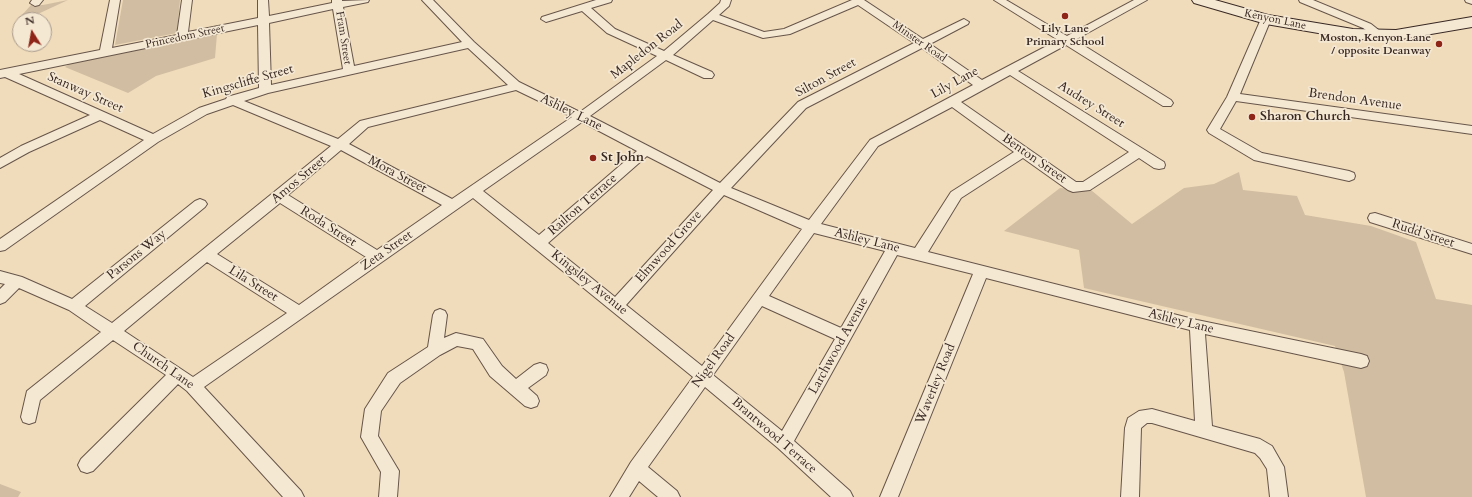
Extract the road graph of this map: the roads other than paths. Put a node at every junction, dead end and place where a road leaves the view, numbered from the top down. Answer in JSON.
{"nodes":[{"id":1,"x":115,"y":0,"type":"edge"},
{"id":2,"x":187,"y":0,"type":"edge"},
{"id":3,"x":263,"y":0,"type":"edge"},
{"id":4,"x":364,"y":0,"type":"edge"},
{"id":5,"x":427,"y":0,"type":"edge"},
{"id":6,"x":607,"y":0,"type":"edge"},
{"id":7,"x":726,"y":0,"type":"edge"},
{"id":8,"x":999,"y":0,"type":"edge"},
{"id":9,"x":1142,"y":0,"type":"edge"},
{"id":10,"x":1199,"y":0,"type":"edge"},
{"id":11,"x":1304,"y":0,"type":"edge"},
{"id":12,"x":858,"y":1,"type":"edge"},
{"id":13,"x":338,"y":3,"type":"edge"},
{"id":14,"x":585,"y":8,"type":"junction"},
{"id":15,"x":712,"y":16,"type":"junction"},
{"id":16,"x":1266,"y":18,"type":"junction"},
{"id":17,"x":546,"y":19,"type":"dead end"},
{"id":18,"x":263,"y":21,"type":"junction"},
{"id":19,"x":964,"y":22,"type":"dead end"},
{"id":20,"x":1472,"y":22,"type":"edge"},
{"id":21,"x":1380,"y":35,"type":"junction"},
{"id":22,"x":182,"y":38,"type":"junction"},
{"id":23,"x":1067,"y":40,"type":"junction"},
{"id":24,"x":470,"y":44,"type":"junction"},
{"id":25,"x":923,"y":44,"type":"junction"},
{"id":26,"x":105,"y":53,"type":"junction"},
{"id":27,"x":666,"y":56,"type":"junction"},
{"id":28,"x":1009,"y":70,"type":"junction"},
{"id":29,"x":349,"y":71,"type":"junction"},
{"id":30,"x":3,"y":73,"type":"edge"},
{"id":31,"x":708,"y":75,"type":"dead end"},
{"id":32,"x":515,"y":85,"type":"junction"},
{"id":33,"x":980,"y":85,"type":"junction"},
{"id":34,"x":265,"y":90,"type":"junction"},
{"id":35,"x":1233,"y":97,"type":"junction"},
{"id":36,"x":231,"y":100,"type":"junction"},
{"id":37,"x":952,"y":101,"type":"junction"},
{"id":38,"x":1167,"y":103,"type":"dead end"},
{"id":39,"x":100,"y":115,"type":"junction"},
{"id":40,"x":581,"y":117,"type":"junction"},
{"id":41,"x":1472,"y":130,"type":"edge"},
{"id":42,"x":154,"y":139,"type":"junction"},
{"id":43,"x":341,"y":145,"type":"junction"},
{"id":44,"x":645,"y":151,"type":"junction"},
{"id":45,"x":1023,"y":152,"type":"junction"},
{"id":46,"x":1139,"y":152,"type":"junction"},
{"id":47,"x":0,"y":164,"type":"edge"},
{"id":48,"x":1159,"y":165,"type":"dead end"},
{"id":49,"x":1349,"y":176,"type":"dead end"},
{"id":50,"x":722,"y":189,"type":"junction"},
{"id":51,"x":474,"y":191,"type":"junction"},
{"id":52,"x":279,"y":196,"type":"junction"},
{"id":53,"x":200,"y":204,"type":"dead end"},
{"id":54,"x":453,"y":205,"type":"junction"},
{"id":55,"x":1375,"y":218,"type":"dead end"},
{"id":56,"x":811,"y":226,"type":"junction"},
{"id":57,"x":539,"y":243,"type":"junction"},
{"id":58,"x":0,"y":246,"type":"edge"},
{"id":59,"x":894,"y":248,"type":"junction"},
{"id":60,"x":1472,"y":249,"type":"edge"},
{"id":61,"x":919,"y":254,"type":"junction"},
{"id":62,"x":207,"y":255,"type":"junction"},
{"id":63,"x":377,"y":257,"type":"junction"},
{"id":64,"x":982,"y":271,"type":"junction"},
{"id":65,"x":0,"y":277,"type":"edge"},
{"id":66,"x":16,"y":282,"type":"junction"},
{"id":67,"x":0,"y":298,"type":"edge"},
{"id":68,"x":759,"y":298,"type":"junction"},
{"id":69,"x":74,"y":306,"type":"junction"},
{"id":70,"x":617,"y":306,"type":"junction"},
{"id":71,"x":299,"y":313,"type":"junction"},
{"id":72,"x":440,"y":315,"type":"dead end"},
{"id":73,"x":1197,"y":326,"type":"junction"},
{"id":74,"x":111,"y":331,"type":"junction"},
{"id":75,"x":844,"y":337,"type":"junction"},
{"id":76,"x":434,"y":350,"type":"junction"},
{"id":77,"x":1361,"y":361,"type":"dead end"},
{"id":78,"x":540,"y":370,"type":"dead end"},
{"id":79,"x":177,"y":374,"type":"junction"},
{"id":80,"x":703,"y":376,"type":"junction"},
{"id":81,"x":193,"y":386,"type":"junction"},
{"id":82,"x":516,"y":388,"type":"junction"},
{"id":83,"x":531,"y":401,"type":"dead end"},
{"id":84,"x":29,"y":417,"type":"dead end"},
{"id":85,"x":1204,"y":431,"type":"junction"},
{"id":86,"x":784,"y":443,"type":"junction"},
{"id":87,"x":87,"y":465,"type":"dead end"},
{"id":88,"x":637,"y":468,"type":"junction"},
{"id":89,"x":296,"y":497,"type":"edge"},
{"id":90,"x":388,"y":497,"type":"edge"},
{"id":91,"x":619,"y":497,"type":"edge"},
{"id":92,"x":671,"y":497,"type":"edge"},
{"id":93,"x":844,"y":497,"type":"edge"},
{"id":94,"x":889,"y":497,"type":"edge"},
{"id":95,"x":1130,"y":497,"type":"edge"},
{"id":96,"x":1279,"y":497,"type":"edge"}],
"edges":[{"from":1,"to":26,"type":"street"},
{"from":2,"to":22,"type":"street"},
{"from":3,"to":18,"type":"street"},
{"from":4,"to":13,"type":"street","name":"Princedom Street"},
{"from":5,"to":24,"type":"street","name":"Ashley Lane"},
{"from":6,"to":14,"type":"street"},
{"from":7,"to":15,"type":"street","name":"Mapledon Road"},
{"from":8,"to":23,"type":"street"},
{"from":9,"to":23,"type":"street","name":"Lily Lane"},
{"from":10,"to":16,"type":"street","name":"Kenyon Lane"},
{"from":11,"to":21,"type":"street"},
{"from":12,"to":15,"type":"street"},
{"from":12,"to":25,"type":"street","name":"Minster Road"},
{"from":13,"to":18,"type":"street","name":"Princedom Street"},
{"from":13,"to":29,"type":"street","name":"Fram Street"},
{"from":14,"to":17,"type":"street"},
{"from":14,"to":27,"type":"street"},
{"from":15,"to":27,"type":"street","name":"Mapledon Road"},
{"from":16,"to":21,"type":"street","name":"Kenyon Lane"},
{"from":16,"to":35,"type":"street"},
{"from":18,"to":22,"type":"street","name":"Princedom Street"},
{"from":18,"to":34,"type":"street"},
{"from":19,"to":25,"type":"street","name":"Silton Street"},
{"from":20,"to":21,"type":"street","name":"Kenyon Lane"},
{"from":22,"to":26,"type":"street","name":"Princedom Street"},
{"from":23,"to":28,"type":"street","name":"Lily Lane"},
{"from":23,"to":38,"type":"street"},
{"from":24,"to":29,"type":"street","name":"Kingscliffe Street"},
{"from":24,"to":32,"type":"street","name":"Ashley Lane"},
{"from":25,"to":33,"type":"street","name":"Minster Road"},
{"from":25,"to":50,"type":"street","name":"Silton Street"},
{"from":26,"to":30,"type":"street","name":"Princedom Street"},
{"from":27,"to":31,"type":"street"},
{"from":27,"to":40,"type":"street","name":"Mapledon Road"},
{"from":28,"to":33,"type":"street","name":"Lily Lane"},
{"from":28,"to":46,"type":"street","name":"Audrey Street"},
{"from":29,"to":34,"type":"street","name":"Kingscliffe Street"},
{"from":30,"to":39,"type":"street","name":"Stanway Street"},
{"from":32,"to":40,"type":"street","name":"Ashley Lane"},
{"from":32,"to":43,"type":"street","name":"Amos Street"},
{"from":33,"to":37,"type":"street","name":"Lily Lane"},
{"from":34,"to":36,"type":"street","name":"Kingscliffe Street"},
{"from":35,"to":41,"type":"street","name":"Brendon Avenue"},
{"from":35,"to":49,"type":"street"},
{"from":36,"to":42,"type":"street","name":"Kingscliffe Street"},
{"from":36,"to":43,"type":"street","name":"Mora Street"},
{"from":37,"to":45,"type":"street","name":"Benton Street"},
{"from":37,"to":56,"type":"street","name":"Lily Lane"},
{"from":39,"to":42,"type":"street","name":"Stanway Street"},
{"from":39,"to":47,"type":"street"},
{"from":40,"to":44,"type":"street","name":"Ashley Lane"},
{"from":40,"to":51,"type":"street","name":"Zeta Street"},
{"from":42,"to":58,"type":"street","name":"Kingscliffe Street"},
{"from":43,"to":52,"type":"street","name":"Amos Street"},
{"from":43,"to":54,"type":"street","name":"Mora Street"},
{"from":44,"to":50,"type":"street","name":"Ashley Lane"},
{"from":44,"to":57,"type":"street","name":"Railton Terrace"},
{"from":45,"to":46,"type":"street","name":"Benton Street"},
{"from":45,"to":61,"type":"street"},
{"from":46,"to":48,"type":"street","name":"Audrey Street"},
{"from":50,"to":56,"type":"street","name":"Ashley Lane"},
{"from":50,"to":70,"type":"street","name":"Elmwood Grove"},
{"from":51,"to":54,"type":"street","name":"Zeta Street"},
{"from":51,"to":57,"type":"street","name":"Kingsley Avenue"},
{"from":52,"to":62,"type":"street","name":"Amos Street"},
{"from":52,"to":63,"type":"street","name":"Roda Street"},
{"from":53,"to":69,"type":"street","name":"Parsons Way"},
{"from":54,"to":63,"type":"street","name":"Zeta Street"},
{"from":55,"to":60,"type":"street","name":"Rudd Street"},
{"from":56,"to":59,"type":"street","name":"Ashley Lane"},
{"from":56,"to":68,"type":"street","name":"Nigel Road"},
{"from":57,"to":70,"type":"street","name":"Kingsley Avenue"},
{"from":59,"to":61,"type":"street","name":"Ashley Lane"},
{"from":59,"to":75,"type":"street","name":"Larchwood Avenue"},
{"from":61,"to":64,"type":"street","name":"Ashley Lane"},
{"from":62,"to":71,"type":"street","name":"Lila Street"},
{"from":62,"to":74,"type":"street","name":"Amos Street"},
{"from":63,"to":71,"type":"street","name":"Zeta Street"},
{"from":64,"to":73,"type":"street","name":"Ashley Lane"},
{"from":64,"to":94,"type":"street","name":"Waverley Road"},
{"from":65,"to":66,"type":"street","name":"Church Lane"},
{"from":66,"to":67,"type":"street"},
{"from":66,"to":69,"type":"street","name":"Church Lane"},
{"from":68,"to":75,"type":"street"},
{"from":68,"to":80,"type":"street","name":"Nigel Road"},
{"from":69,"to":74,"type":"street","name":"Church Lane"},
{"from":70,"to":80,"type":"street","name":"Kingsley Avenue"},
{"from":71,"to":81,"type":"street","name":"Zeta Street"},
{"from":72,"to":76,"type":"street"},
{"from":73,"to":77,"type":"street","name":"Ashley Lane"},
{"from":73,"to":85,"type":"street"},
{"from":74,"to":79,"type":"street","name":"Church Lane"},
{"from":74,"to":84,"type":"street","name":"Amos Street"},
{"from":75,"to":86,"type":"street","name":"Larchwood Avenue"},
{"from":76,"to":82,"type":"street"},
{"from":76,"to":90,"type":"street"},
{"from":78,"to":82,"type":"street"},
{"from":79,"to":81,"type":"street","name":"Church Lane"},
{"from":79,"to":87,"type":"street"},
{"from":80,"to":86,"type":"street","name":"Brantwood Terrace"},
{"from":80,"to":88,"type":"street","name":"Nigel Road"},
{"from":81,"to":89,"type":"street","name":"Church Lane"},
{"from":82,"to":83,"type":"street"},
{"from":85,"to":95,"type":"street"},
{"from":85,"to":96,"type":"street"},
{"from":86,"to":93,"type":"street","name":"Brantwood Terrace"},
{"from":88,"to":91,"type":"street","name":"Nigel Road"},
{"from":88,"to":92,"type":"street"}]}
